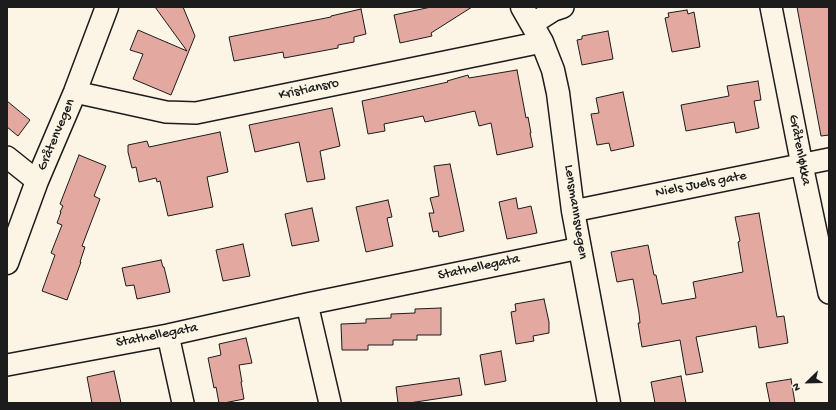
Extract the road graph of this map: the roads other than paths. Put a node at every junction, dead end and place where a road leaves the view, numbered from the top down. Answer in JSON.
{"nodes":[{"id":1,"x":107,"y":7,"type":"edge"},
{"id":2,"x":563,"y":7,"type":"edge"},
{"id":3,"x":771,"y":7,"type":"edge"},
{"id":4,"x":532,"y":24,"type":"edge"},
{"id":5,"x":75,"y":92,"type":"junction"},
{"id":6,"x":7,"y":158,"type":"edge"},
{"id":7,"x":829,"y":159,"type":"edge"},
{"id":8,"x":802,"y":165,"type":"junction"},
{"id":9,"x":38,"y":181,"type":"junction"},
{"id":10,"x":573,"y":211,"type":"junction"},
{"id":11,"x":580,"y":248,"type":"junction"},
{"id":12,"x":7,"y":263,"type":"edge"},
{"id":13,"x":829,"y":293,"type":"edge"},
{"id":14,"x":307,"y":304,"type":"junction"},
{"id":15,"x":168,"y":335,"type":"junction"},
{"id":16,"x":7,"y":365,"type":"edge"},
{"id":17,"x":182,"y":403,"type":"edge"},
{"id":18,"x":330,"y":403,"type":"edge"},
{"id":19,"x":609,"y":403,"type":"edge"}],
"edges":[{"from":1,"to":5,"type":"street","name":"Gråtenvegen"},
{"from":2,"to":4,"type":"street"},
{"from":3,"to":8,"type":"street","name":"Gråtenløkka"},
{"from":4,"to":5,"type":"street","name":"Kristiansro"},
{"from":4,"to":10,"type":"street","name":"Lensmannsvegen"},
{"from":5,"to":9,"type":"street","name":"Gråtenvegen"},
{"from":6,"to":9,"type":"street"},
{"from":7,"to":8,"type":"street","name":"Niels Juels gate"},
{"from":8,"to":10,"type":"street","name":"Niels Juels gate"},
{"from":8,"to":13,"type":"street","name":"Gråtenløkka"},
{"from":9,"to":12,"type":"street","name":"Gråtenvegen"},
{"from":10,"to":11,"type":"street","name":"Lensmannsvegen"},
{"from":11,"to":14,"type":"street","name":"Stathellegata"},
{"from":11,"to":19,"type":"street","name":"Lensmannsvegen"},
{"from":14,"to":15,"type":"street","name":"Stathellegata"},
{"from":14,"to":18,"type":"street"},
{"from":15,"to":16,"type":"street","name":"Stathellegata"},
{"from":15,"to":17,"type":"street"}]}
